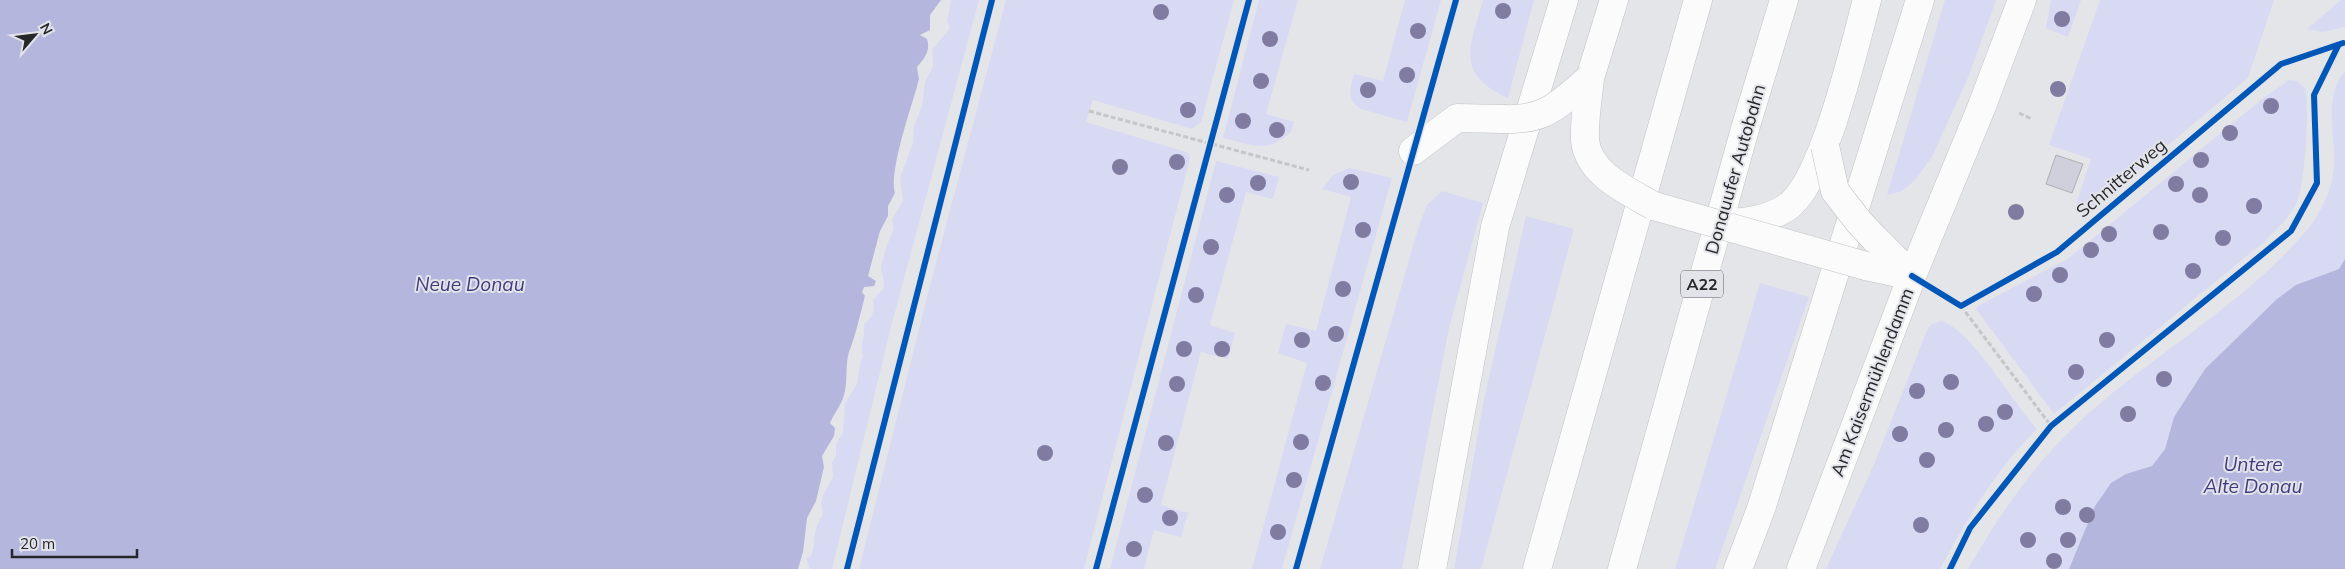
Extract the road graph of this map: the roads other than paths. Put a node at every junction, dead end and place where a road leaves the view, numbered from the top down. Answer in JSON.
{"nodes":[{"id":1,"x":1564,"y":0,"type":"edge"},
{"id":2,"x":1614,"y":0,"type":"edge"},
{"id":3,"x":1698,"y":0,"type":"edge"},
{"id":4,"x":1784,"y":0,"type":"edge"},
{"id":5,"x":1867,"y":0,"type":"edge"},
{"id":6,"x":1920,"y":0,"type":"edge"},
{"id":7,"x":2022,"y":0,"type":"edge"},
{"id":8,"x":1590,"y":78,"type":"junction"},
{"id":9,"x":1825,"y":146,"type":"junction"},
{"id":10,"x":1413,"y":151,"type":"dead end"},
{"id":11,"x":1719,"y":224,"type":"junction"},
{"id":12,"x":1912,"y":276,"type":"junction"},
{"id":13,"x":1432,"y":569,"type":"edge"},
{"id":14,"x":1537,"y":569,"type":"edge"},
{"id":15,"x":1622,"y":569,"type":"edge"},
{"id":16,"x":1738,"y":569,"type":"edge"},
{"id":17,"x":1801,"y":569,"type":"edge"}],
"edges":[{"from":1,"to":13,"type":"main road"},
{"from":2,"to":8,"type":"main road"},
{"from":3,"to":14,"type":"main road"},
{"from":4,"to":15,"type":"main road","name":"Donauufer Autobahn","number":"A22"},
{"from":5,"to":9,"type":"main road"},
{"from":6,"to":16,"type":"main road"},
{"from":7,"to":12,"type":"main road","name":"Am Kaisermühlendamm"},
{"from":8,"to":10,"type":"main road","bridge":true},
{"from":8,"to":11,"type":"main road","bridge":true},
{"from":9,"to":11,"type":"main road","bridge":true},
{"from":9,"to":12,"type":"main road","bridge":true},
{"from":11,"to":12,"type":"main road","bridge":true},
{"from":12,"to":17,"type":"main road","name":"Am Kaisermühlendamm"}]}
